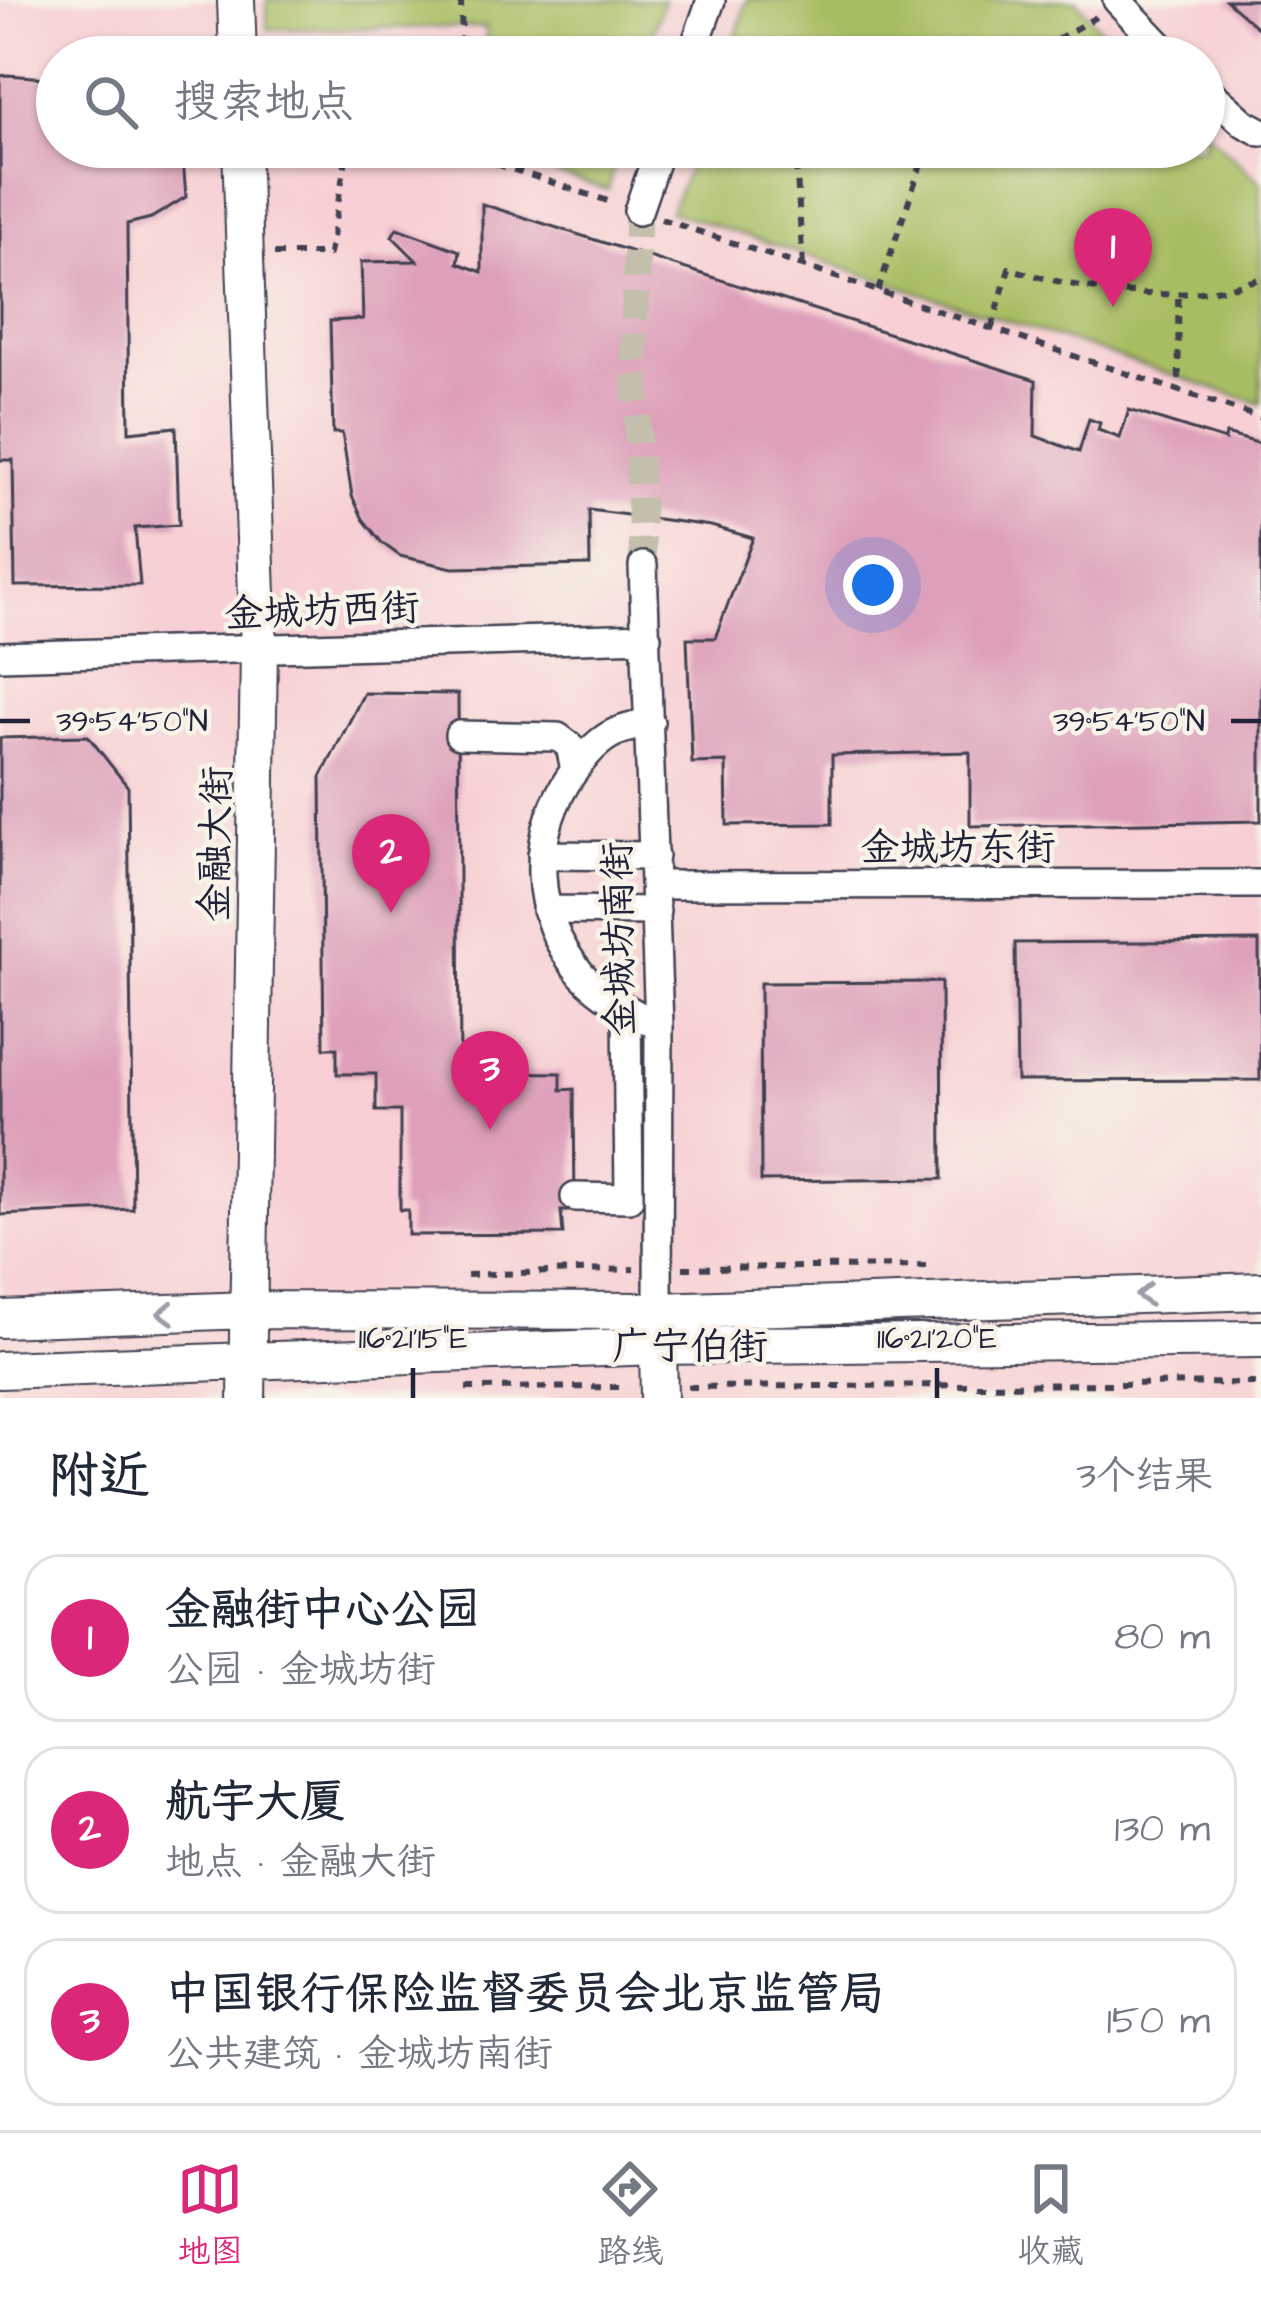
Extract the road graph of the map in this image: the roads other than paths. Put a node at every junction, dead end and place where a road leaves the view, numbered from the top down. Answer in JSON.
{"nodes":[{"id":1,"x":236,"y":0,"type":"edge"},
{"id":2,"x":711,"y":0,"type":"edge"},
{"id":3,"x":1117,"y":1,"type":"edge"},
{"id":4,"x":237,"y":36,"type":"edge"},
{"id":5,"x":698,"y":36,"type":"edge"},
{"id":6,"x":1151,"y":36,"type":"edge"},
{"id":7,"x":1225,"y":106,"type":"edge"},
{"id":8,"x":1261,"y":132,"type":"edge"},
{"id":9,"x":243,"y":168,"type":"edge"},
{"id":10,"x":653,"y":168,"type":"edge"},
{"id":11,"x":638,"y":211,"type":"tunnel mouth"},
{"id":12,"x":643,"y":566,"type":"tunnel mouth"},
{"id":13,"x":647,"y":638,"type":"junction"},
{"id":14,"x":270,"y":651,"type":"junction"},
{"id":15,"x":0,"y":656,"type":"edge"},
{"id":16,"x":650,"y":722,"type":"junction"},
{"id":17,"x":459,"y":735,"type":"dead end"},
{"id":18,"x":575,"y":770,"type":"junction"},
{"id":19,"x":542,"y":855,"type":"junction"},
{"id":20,"x":654,"y":856,"type":"junction"},
{"id":21,"x":1261,"y":884,"type":"edge"},
{"id":22,"x":656,"y":898,"type":"junction"},
{"id":23,"x":546,"y":910,"type":"junction"},
{"id":24,"x":627,"y":1010,"type":"junction"},
{"id":25,"x":659,"y":1026,"type":"junction"},
{"id":26,"x":574,"y":1197,"type":"dead end"},
{"id":27,"x":1261,"y":1291,"type":"edge"},
{"id":28,"x":261,"y":1311,"type":"junction"},
{"id":29,"x":0,"y":1319,"type":"edge"},
{"id":30,"x":658,"y":1328,"type":"junction"},
{"id":31,"x":1261,"y":1339,"type":"edge"},
{"id":32,"x":0,"y":1370,"type":"edge"},
{"id":33,"x":259,"y":1380,"type":"edge"},
{"id":34,"x":659,"y":1392,"type":"edge"}],
"edges":[{"from":1,"to":4,"type":"main road"},
{"from":2,"to":5,"type":"street"},
{"from":3,"to":6,"type":"street"},
{"from":7,"to":8,"type":"street"},
{"from":9,"to":14,"type":"main road","name":"金融大街"},
{"from":10,"to":11,"type":"street"},
{"from":12,"to":13,"type":"street","name":"金城坊南街"},
{"from":13,"to":14,"type":"street","name":"金城坊西街"},
{"from":13,"to":16,"type":"street","name":"金城坊南街"},
{"from":14,"to":15,"type":"street","name":"金城坊西街"},
{"from":14,"to":28,"type":"main road","name":"金融大街"},
{"from":16,"to":18,"type":"street"},
{"from":16,"to":20,"type":"street","name":"金城坊南街"},
{"from":17,"to":18,"type":"street"},
{"from":18,"to":19,"type":"street"},
{"from":19,"to":20,"type":"street"},
{"from":19,"to":23,"type":"street"},
{"from":20,"to":22,"type":"street","name":"金城坊南街"},
{"from":21,"to":22,"type":"street","name":"金城坊东街"},
{"from":22,"to":23,"type":"street","name":"金城坊东街"},
{"from":22,"to":25,"type":"street","name":"金城坊南街"},
{"from":23,"to":24,"type":"street"},
{"from":24,"to":25,"type":"street"},
{"from":24,"to":26,"type":"street"},
{"from":25,"to":30,"type":"street","name":"金城坊南街"},
{"from":27,"to":30,"type":"main road","name":"广宁伯街","one_way":true},
{"from":28,"to":29,"type":"main road","name":"广宁伯街","one_way":true},
{"from":28,"to":30,"type":"main road","name":"广宁伯街"},
{"from":28,"to":33,"type":"main road","name":"金融大街"},
{"from":30,"to":31,"type":"main road","name":"广宁伯街"},
{"from":30,"to":33,"type":"main road","name":"广宁伯街"},
{"from":30,"to":34,"type":"main road"},
{"from":32,"to":33,"type":"main road","name":"广宁伯街"}]}
